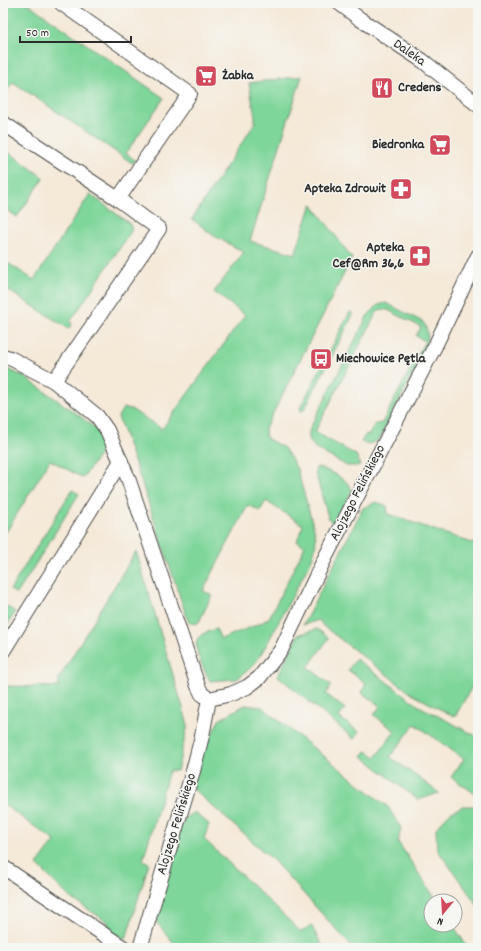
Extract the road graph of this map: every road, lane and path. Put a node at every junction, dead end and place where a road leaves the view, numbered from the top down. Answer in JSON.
{"nodes":[{"id":1,"x":61,"y":3,"type":"edge"},
{"id":2,"x":339,"y":3,"type":"edge"},
{"id":3,"x":478,"y":105,"type":"edge"},
{"id":4,"x":3,"y":123,"type":"edge"},
{"id":5,"x":118,"y":199,"type":"junction"},
{"id":6,"x":478,"y":256,"type":"edge"},
{"id":7,"x":3,"y":356,"type":"edge"},
{"id":8,"x":54,"y":381,"type":"junction"},
{"id":9,"x":120,"y":461,"type":"junction"},
{"id":10,"x":3,"y":651,"type":"edge"},
{"id":11,"x":209,"y":699,"type":"junction"},
{"id":12,"x":3,"y":867,"type":"edge"},
{"id":13,"x":124,"y":948,"type":"edge"},
{"id":14,"x":140,"y":948,"type":"edge"}],
"edges":[{"from":1,"to":5,"type":"street"},
{"from":2,"to":3,"type":"street","name":"Daleka"},
{"from":4,"to":5,"type":"street"},
{"from":5,"to":8,"type":"street"},
{"from":6,"to":11,"type":"street","name":"Alojzego Felińskiego"},
{"from":7,"to":8,"type":"street"},
{"from":8,"to":9,"type":"street"},
{"from":9,"to":10,"type":"street"},
{"from":9,"to":11,"type":"street"},
{"from":11,"to":14,"type":"street","name":"Alojzego Felińskiego"},
{"from":12,"to":13,"type":"street"}]}
